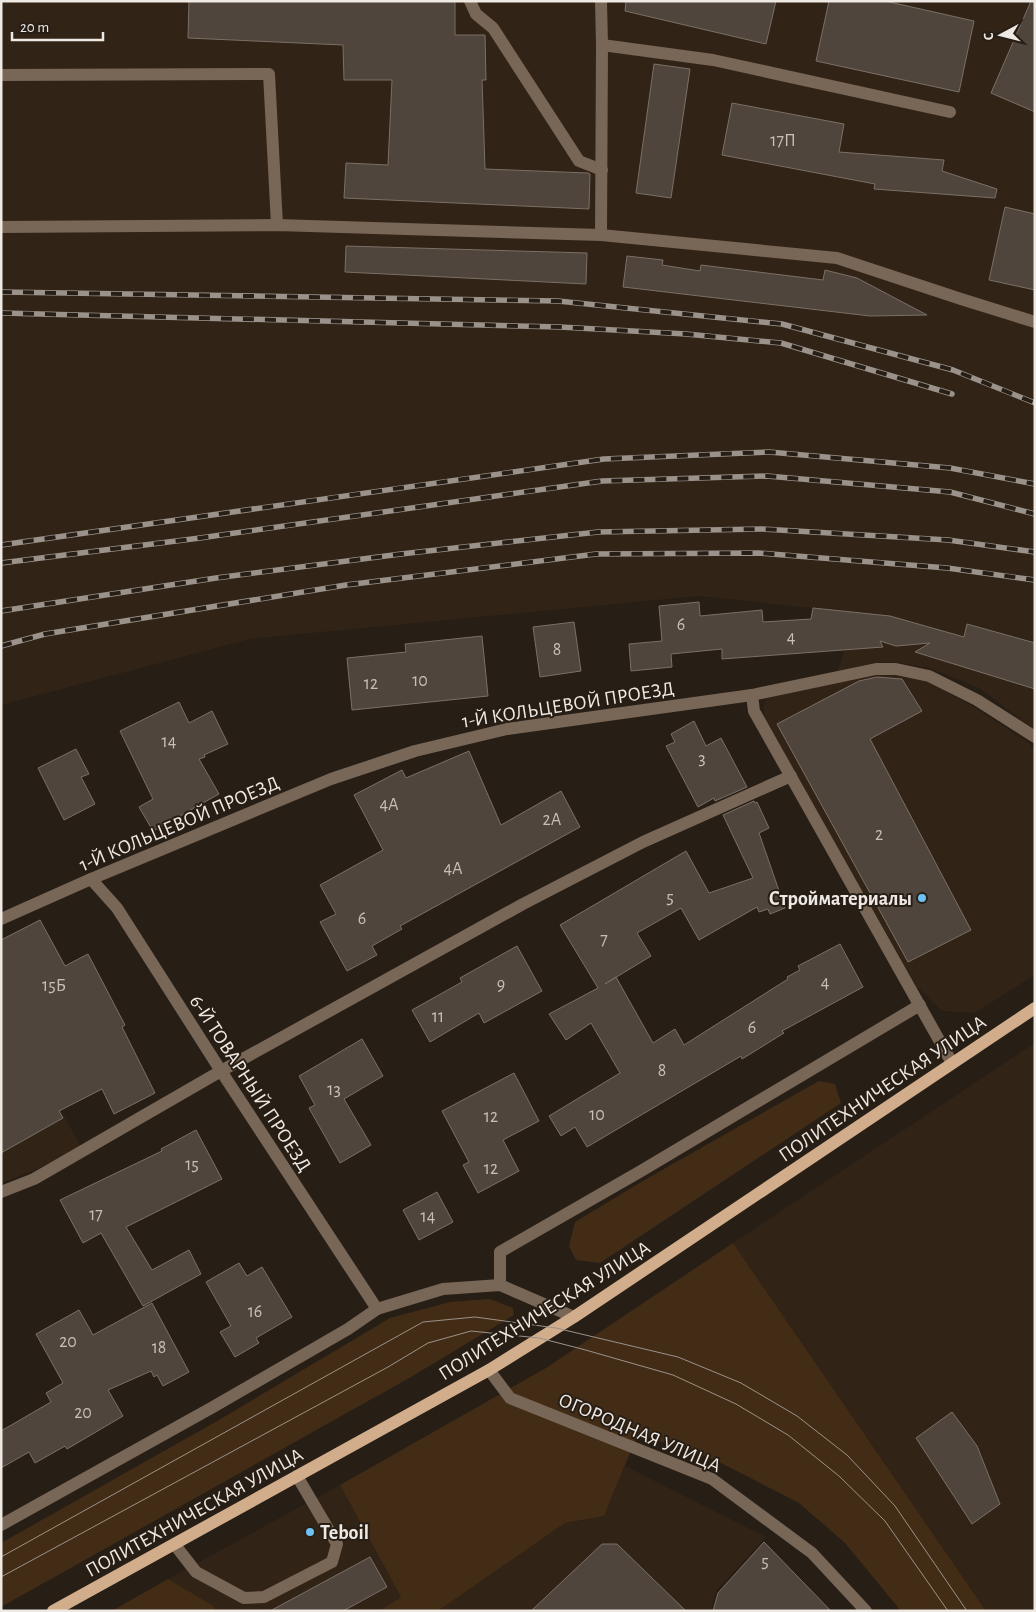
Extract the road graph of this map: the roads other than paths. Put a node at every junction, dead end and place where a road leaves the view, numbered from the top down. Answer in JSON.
{"nodes":[{"id":1,"x":470,"y":1,"type":"edge"},
{"id":2,"x":601,"y":1,"type":"edge"},
{"id":3,"x":602,"y":45,"type":"junction"},
{"id":4,"x":1,"y":75,"type":"edge"},
{"id":5,"x":950,"y":112,"type":"dead end"},
{"id":6,"x":602,"y":170,"type":"junction"},
{"id":7,"x":277,"y":225,"type":"junction"},
{"id":8,"x":1,"y":227,"type":"edge"},
{"id":9,"x":601,"y":234,"type":"junction"},
{"id":10,"x":1035,"y":322,"type":"edge"},
{"id":11,"x":752,"y":695,"type":"junction"},
{"id":12,"x":1035,"y":738,"type":"edge"},
{"id":13,"x":791,"y":776,"type":"junction"},
{"id":14,"x":91,"y":879,"type":"junction"},
{"id":15,"x":1,"y":919,"type":"edge"},
{"id":16,"x":920,"y":1005,"type":"junction"},
{"id":17,"x":1035,"y":1008,"type":"edge"},
{"id":18,"x":952,"y":1063,"type":"junction"},
{"id":19,"x":220,"y":1071,"type":"junction"},
{"id":20,"x":1,"y":1192,"type":"edge"},
{"id":21,"x":500,"y":1285,"type":"junction"},
{"id":22,"x":377,"y":1309,"type":"junction"},
{"id":23,"x":574,"y":1317,"type":"junction"},
{"id":24,"x":489,"y":1370,"type":"junction"},
{"id":25,"x":297,"y":1476,"type":"junction"},
{"id":26,"x":1,"y":1525,"type":"edge"},
{"id":27,"x":175,"y":1545,"type":"junction"},
{"id":28,"x":53,"y":1611,"type":"edge"},
{"id":29,"x":866,"y":1611,"type":"edge"}],
"edges":[{"from":1,"to":6,"type":"street"},
{"from":2,"to":3,"type":"street"},
{"from":3,"to":5,"type":"street"},
{"from":3,"to":6,"type":"street"},
{"from":4,"to":7,"type":"street"},
{"from":6,"to":9,"type":"street"},
{"from":7,"to":8,"type":"street"},
{"from":7,"to":9,"type":"street"},
{"from":9,"to":10,"type":"street"},
{"from":11,"to":12,"type":"street","name":"1-Й КОЛЬЦЕВОЙ ПРОЕЗД"},
{"from":11,"to":13,"type":"street"},
{"from":11,"to":14,"type":"street","name":"1-Й КОЛЬЦЕВОЙ ПРОЕЗД"},
{"from":13,"to":16,"type":"street"},
{"from":13,"to":19,"type":"street"},
{"from":14,"to":15,"type":"street","name":"1-Й КОЛЬЦЕВОЙ ПРОЕЗД"},
{"from":14,"to":19,"type":"street","name":"6-Й ТОВАРНЫЙ ПРОЕЗД"},
{"from":16,"to":18,"type":"street"},
{"from":16,"to":21,"type":"street"},
{"from":17,"to":18,"type":"main road","name":"ПОЛИТЕХНИЧЕСКАЯ УЛИЦА"},
{"from":18,"to":23,"type":"main road","name":"ПОЛИТЕХНИЧЕСКАЯ УЛИЦА"},
{"from":19,"to":20,"type":"street"},
{"from":19,"to":22,"type":"street","name":"6-Й ТОВАРНЫЙ ПРОЕЗД"},
{"from":21,"to":22,"type":"street"},
{"from":21,"to":23,"type":"street"},
{"from":22,"to":26,"type":"street"},
{"from":23,"to":24,"type":"main road","name":"ПОЛИТЕХНИЧЕСКАЯ УЛИЦА"},
{"from":24,"to":25,"type":"main road","name":"ПОЛИТЕХНИЧЕСКАЯ УЛИЦА"},
{"from":24,"to":29,"type":"street","name":"ОГОРОДНАЯ УЛИЦА"},
{"from":25,"to":27,"type":"main road","name":"ПОЛИТЕХНИЧЕСКАЯ УЛИЦА"},
{"from":25,"to":27,"type":"street"},
{"from":27,"to":28,"type":"main road","name":"ПОЛИТЕХНИЧЕСКАЯ УЛИЦА"}]}
